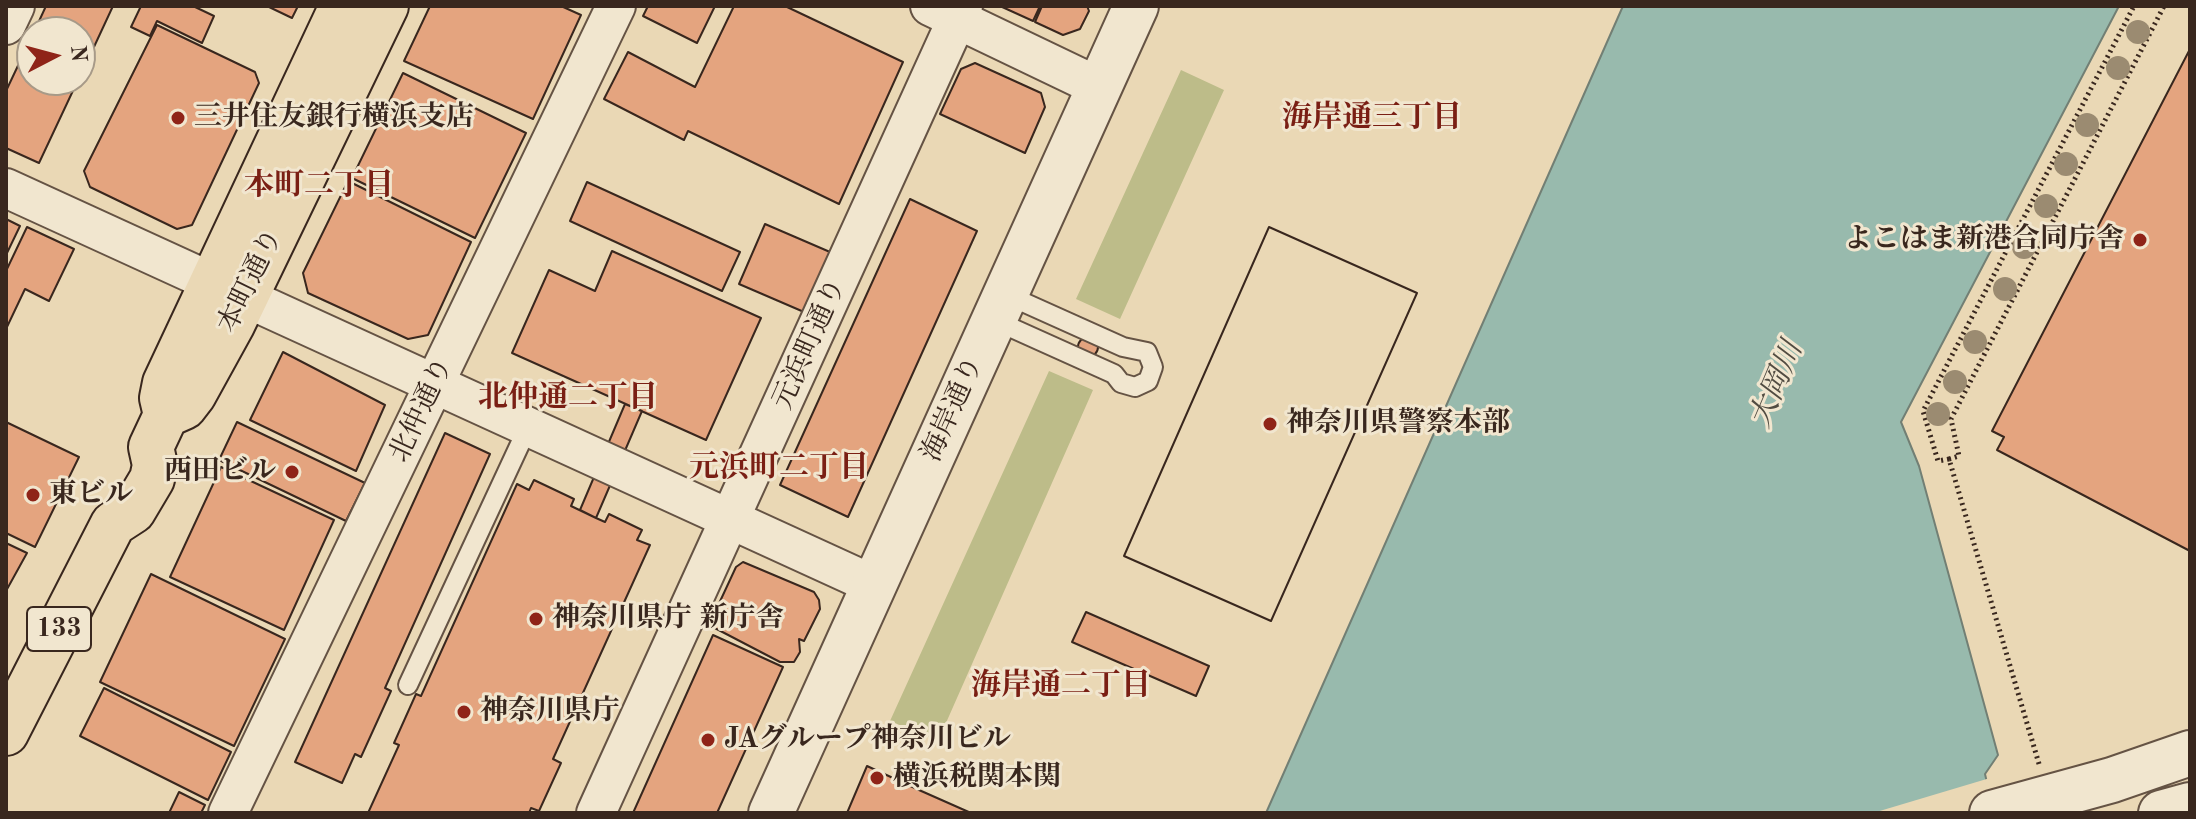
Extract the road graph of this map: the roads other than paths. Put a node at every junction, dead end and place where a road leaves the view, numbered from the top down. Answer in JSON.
{"nodes":[{"id":1,"x":15,"y":6,"type":"edge"},
{"id":2,"x":342,"y":6,"type":"edge"},
{"id":3,"x":386,"y":6,"type":"edge"},
{"id":4,"x":616,"y":6,"type":"edge"},
{"id":5,"x":1136,"y":6,"type":"edge"},
{"id":6,"x":950,"y":10,"type":"edge"},
{"id":7,"x":6,"y":25,"type":"edge"},
{"id":8,"x":1099,"y":87,"type":"junction"},
{"id":9,"x":6,"y":188,"type":"edge"},
{"id":10,"x":227,"y":289,"type":"junction"},
{"id":11,"x":1000,"y":307,"type":"junction"},
{"id":12,"x":435,"y":384,"type":"junction"},
{"id":13,"x":528,"y":427,"type":"junction"},
{"id":14,"x":730,"y":519,"type":"junction"},
{"id":15,"x":874,"y":585,"type":"junction"},
{"id":16,"x":408,"y":685,"type":"dead end"},
{"id":17,"x":6,"y":733,"type":"edge"},
{"id":18,"x":2190,"y":753,"type":"edge"},
{"id":19,"x":2017,"y":796,"type":"edge"},
{"id":20,"x":2190,"y":805,"type":"edge"},
{"id":21,"x":228,"y":813,"type":"edge"},
{"id":22,"x":596,"y":813,"type":"edge"},
{"id":23,"x":771,"y":813,"type":"edge"},
{"id":24,"x":2161,"y":813,"type":"edge"}],
"edges":[{"from":1,"to":7,"type":"street"},
{"from":2,"to":10,"type":"highway","name":"本町通り","number":"133"},
{"from":3,"to":10,"type":"highway","name":"本町通り","number":"133"},
{"from":4,"to":12,"type":"street","name":"北仲通り"},
{"from":5,"to":8,"type":"street","name":"海岸通り"},
{"from":6,"to":8,"type":"street"},
{"from":6,"to":14,"type":"street","name":"元浜町通り"},
{"from":8,"to":11,"type":"street","name":"海岸通り"},
{"from":9,"to":10,"type":"street"},
{"from":10,"to":12,"type":"street"},
{"from":10,"to":17,"type":"highway","name":"本町通り","number":"133"},
{"from":11,"to":11,"type":"lane"},
{"from":11,"to":15,"type":"street","name":"海岸通り"},
{"from":12,"to":13,"type":"street"},
{"from":12,"to":21,"type":"street","name":"北仲通り"},
{"from":13,"to":14,"type":"street"},
{"from":13,"to":16,"type":"lane"},
{"from":14,"to":15,"type":"street"},
{"from":14,"to":22,"type":"street","name":"元浜町通り"},
{"from":15,"to":23,"type":"street","name":"海岸通り"},
{"from":18,"to":19,"type":"street"},
{"from":20,"to":24,"type":"street"}]}
